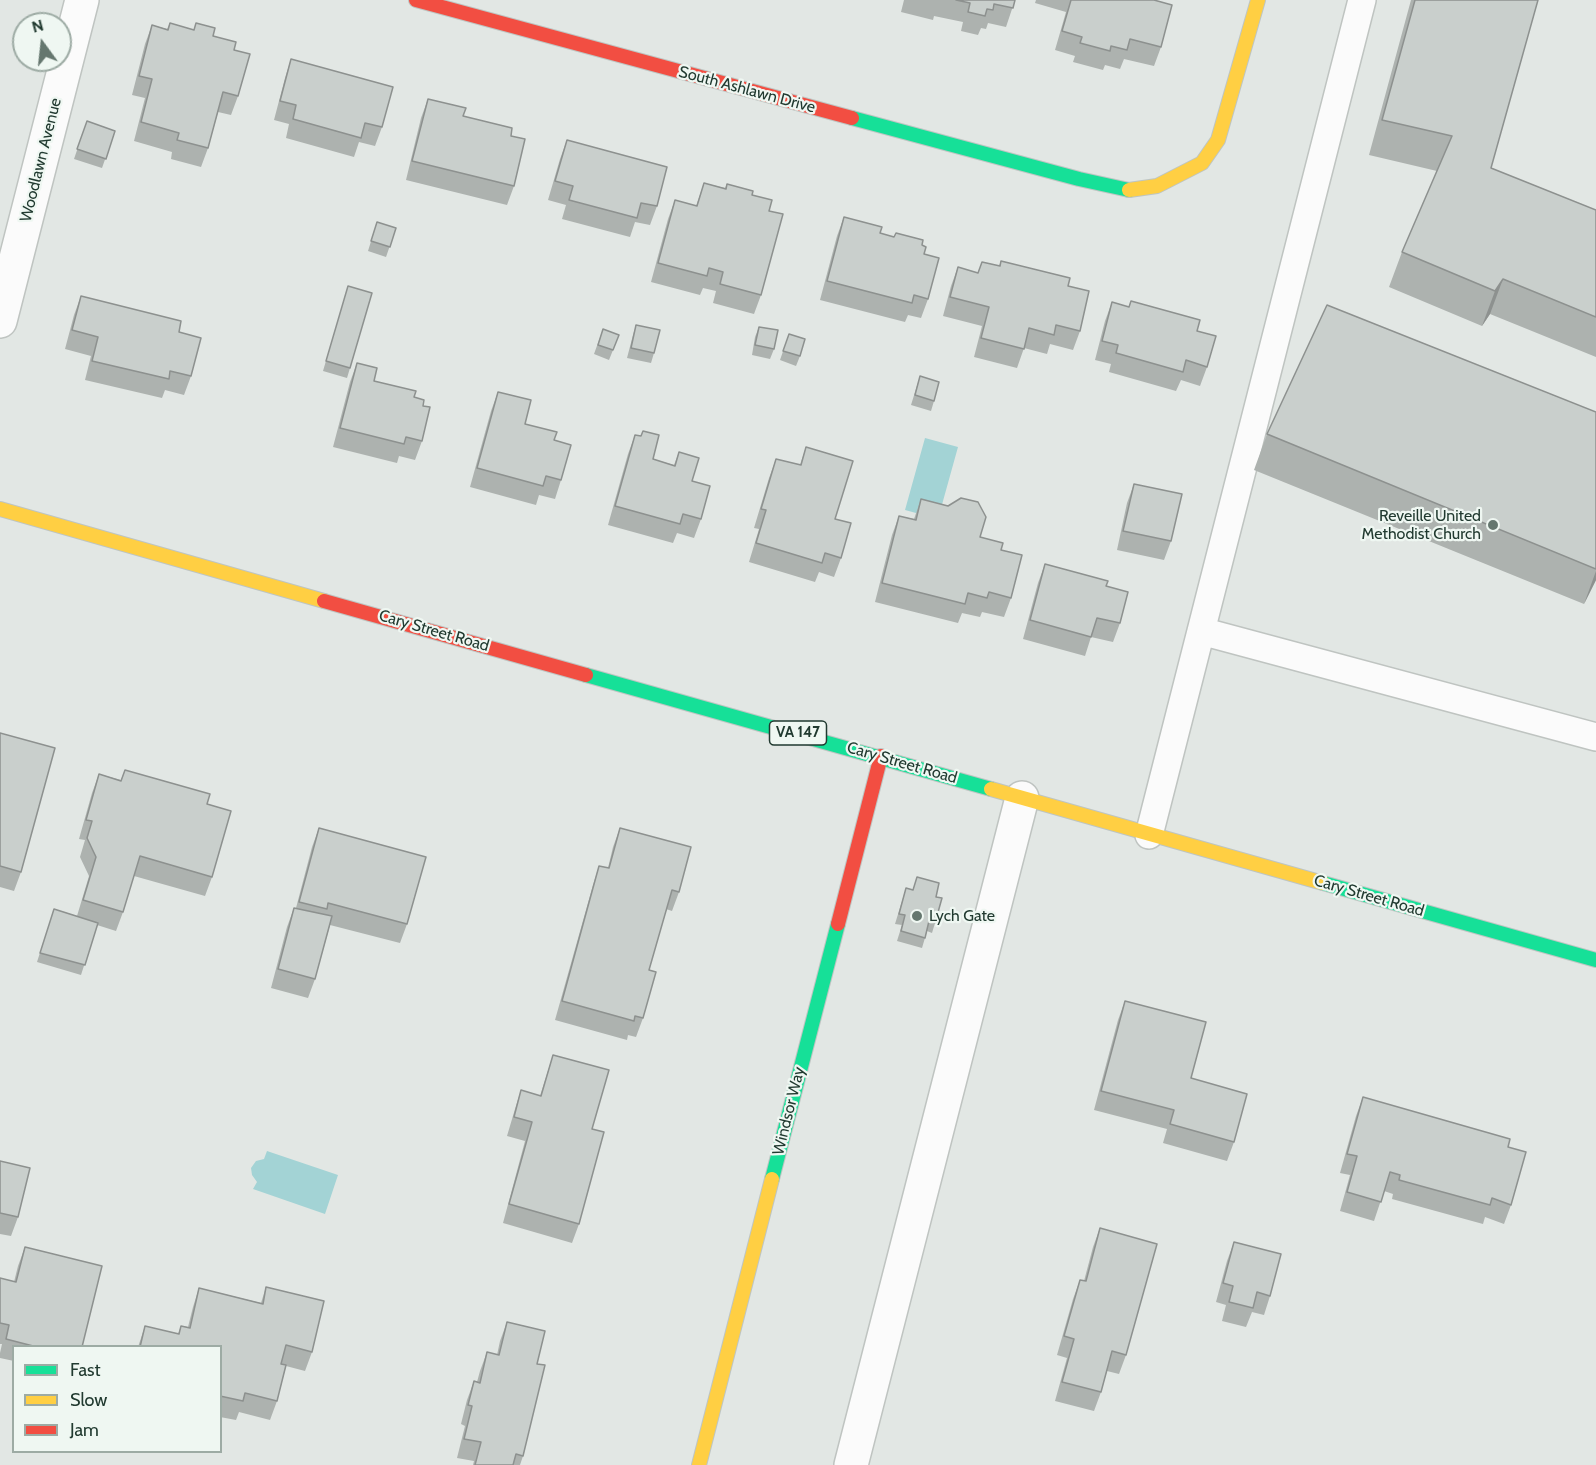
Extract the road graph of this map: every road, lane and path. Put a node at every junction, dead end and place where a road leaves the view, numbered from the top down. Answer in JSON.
{"nodes":[{"id":1,"x":82,"y":0,"type":"edge"},
{"id":2,"x":416,"y":0,"type":"edge"},
{"id":3,"x":1258,"y":0,"type":"edge"},
{"id":4,"x":1362,"y":0,"type":"edge"},
{"id":5,"x":0,"y":321,"type":"edge"},
{"id":6,"x":0,"y":509,"type":"edge"},
{"id":7,"x":1201,"y":631,"type":"junction"},
{"id":8,"x":1596,"y":737,"type":"edge"},
{"id":9,"x":881,"y":756,"type":"junction"},
{"id":10,"x":1022,"y":798,"type":"junction"},
{"id":11,"x":1149,"y":835,"type":"junction"},
{"id":12,"x":1596,"y":960,"type":"edge"},
{"id":13,"x":699,"y":1465,"type":"edge"},
{"id":14,"x":851,"y":1465,"type":"edge"}],
"edges":[{"from":1,"to":5,"type":"street","name":"Woodlawn Avenue"},
{"from":2,"to":3,"type":"street","name":"South Ashlawn Drive"},
{"from":4,"to":7,"type":"lane"},
{"from":6,"to":9,"type":"street","name":"Cary Street Road","number":"VA 147"},
{"from":7,"to":8,"type":"lane"},
{"from":7,"to":11,"type":"lane"},
{"from":9,"to":10,"type":"street","name":"Cary Street Road","number":"VA 147"},
{"from":9,"to":13,"type":"street","name":"Windsor Way"},
{"from":10,"to":11,"type":"street","name":"Cary Street Road","number":"VA 147"},
{"from":10,"to":14,"type":"street"},
{"from":11,"to":12,"type":"street","name":"Cary Street Road","number":"VA 147"}]}
